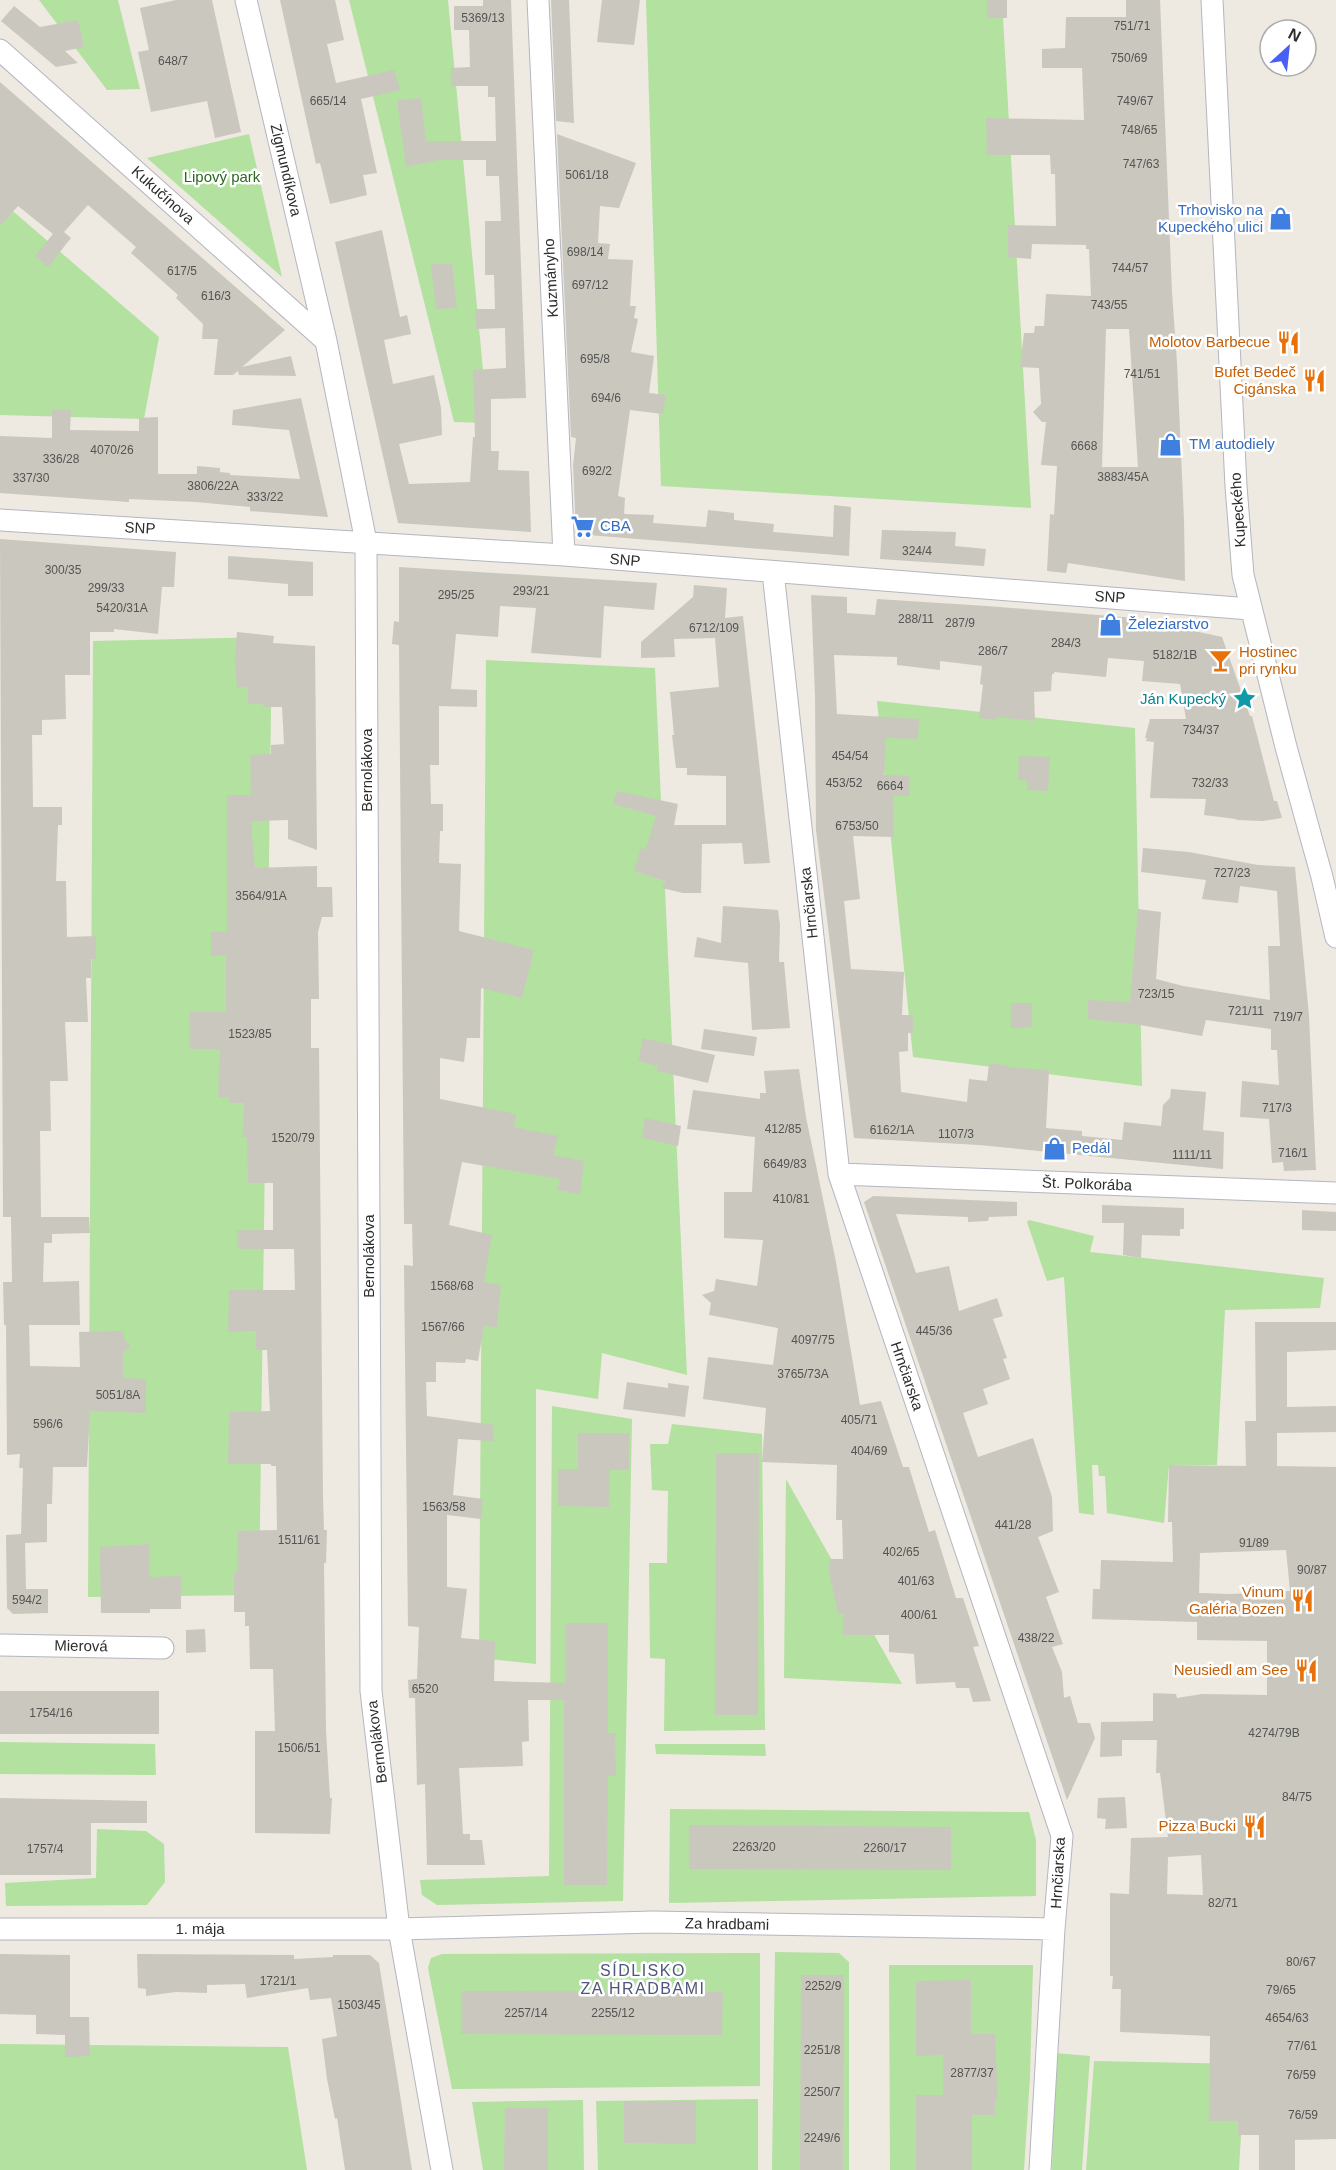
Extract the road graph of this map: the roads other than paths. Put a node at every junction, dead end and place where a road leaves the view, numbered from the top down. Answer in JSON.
{"nodes":[{"id":1,"x":246,"y":0,"type":"edge"},
{"id":2,"x":538,"y":0,"type":"edge"},
{"id":3,"x":1212,"y":0,"type":"edge"},
{"id":4,"x":0,"y":50,"type":"edge"},
{"id":5,"x":326,"y":341,"type":"junction"},
{"id":6,"x":0,"y":520,"type":"edge"},
{"id":7,"x":366,"y":542,"type":"junction"},
{"id":8,"x":564,"y":555,"type":"junction"},
{"id":9,"x":773,"y":572,"type":"junction"},
{"id":10,"x":1250,"y":609,"type":"junction"},
{"id":11,"x":1336,"y":937,"type":"edge"},
{"id":12,"x":839,"y":1174,"type":"junction"},
{"id":13,"x":1335,"y":1192,"type":"edge"},
{"id":14,"x":0,"y":1645,"type":"edge"},
{"id":15,"x":163,"y":1648,"type":"dead end"},
{"id":16,"x":0,"y":1929,"type":"edge"},
{"id":17,"x":399,"y":1929,"type":"junction"},
{"id":18,"x":1054,"y":1929,"type":"junction"},
{"id":19,"x":442,"y":2170,"type":"edge"},
{"id":20,"x":1040,"y":2170,"type":"edge"}],
"edges":[{"from":1,"to":5,"type":"street","name":"Zigmundíkova"},
{"from":2,"to":8,"type":"street","name":"Kuzmányho"},
{"from":3,"to":10,"type":"street","name":"Kupeckého"},
{"from":4,"to":5,"type":"street","name":"Kukučínova"},
{"from":5,"to":7,"type":"street","name":"Bernolákova"},
{"from":6,"to":7,"type":"street","name":"SNP"},
{"from":7,"to":8,"type":"street","name":"SNP"},
{"from":7,"to":17,"type":"street","name":"Bernolákova"},
{"from":8,"to":9,"type":"street","name":"SNP"},
{"from":9,"to":10,"type":"street","name":"SNP"},
{"from":9,"to":12,"type":"street","name":"Hrnčiarska"},
{"from":10,"to":11,"type":"street","name":"Kupeckého"},
{"from":12,"to":13,"type":"street","name":"Št. Polkorába"},
{"from":12,"to":18,"type":"street","name":"Hrnčiarska"},
{"from":14,"to":15,"type":"street","name":"Mierová"},
{"from":16,"to":17,"type":"street","name":"1. mája"},
{"from":17,"to":18,"type":"street","name":"Za hradbami"},
{"from":17,"to":19,"type":"street","name":"Bernolákova"},
{"from":18,"to":20,"type":"street","name":"Hrnčiarska"}]}
